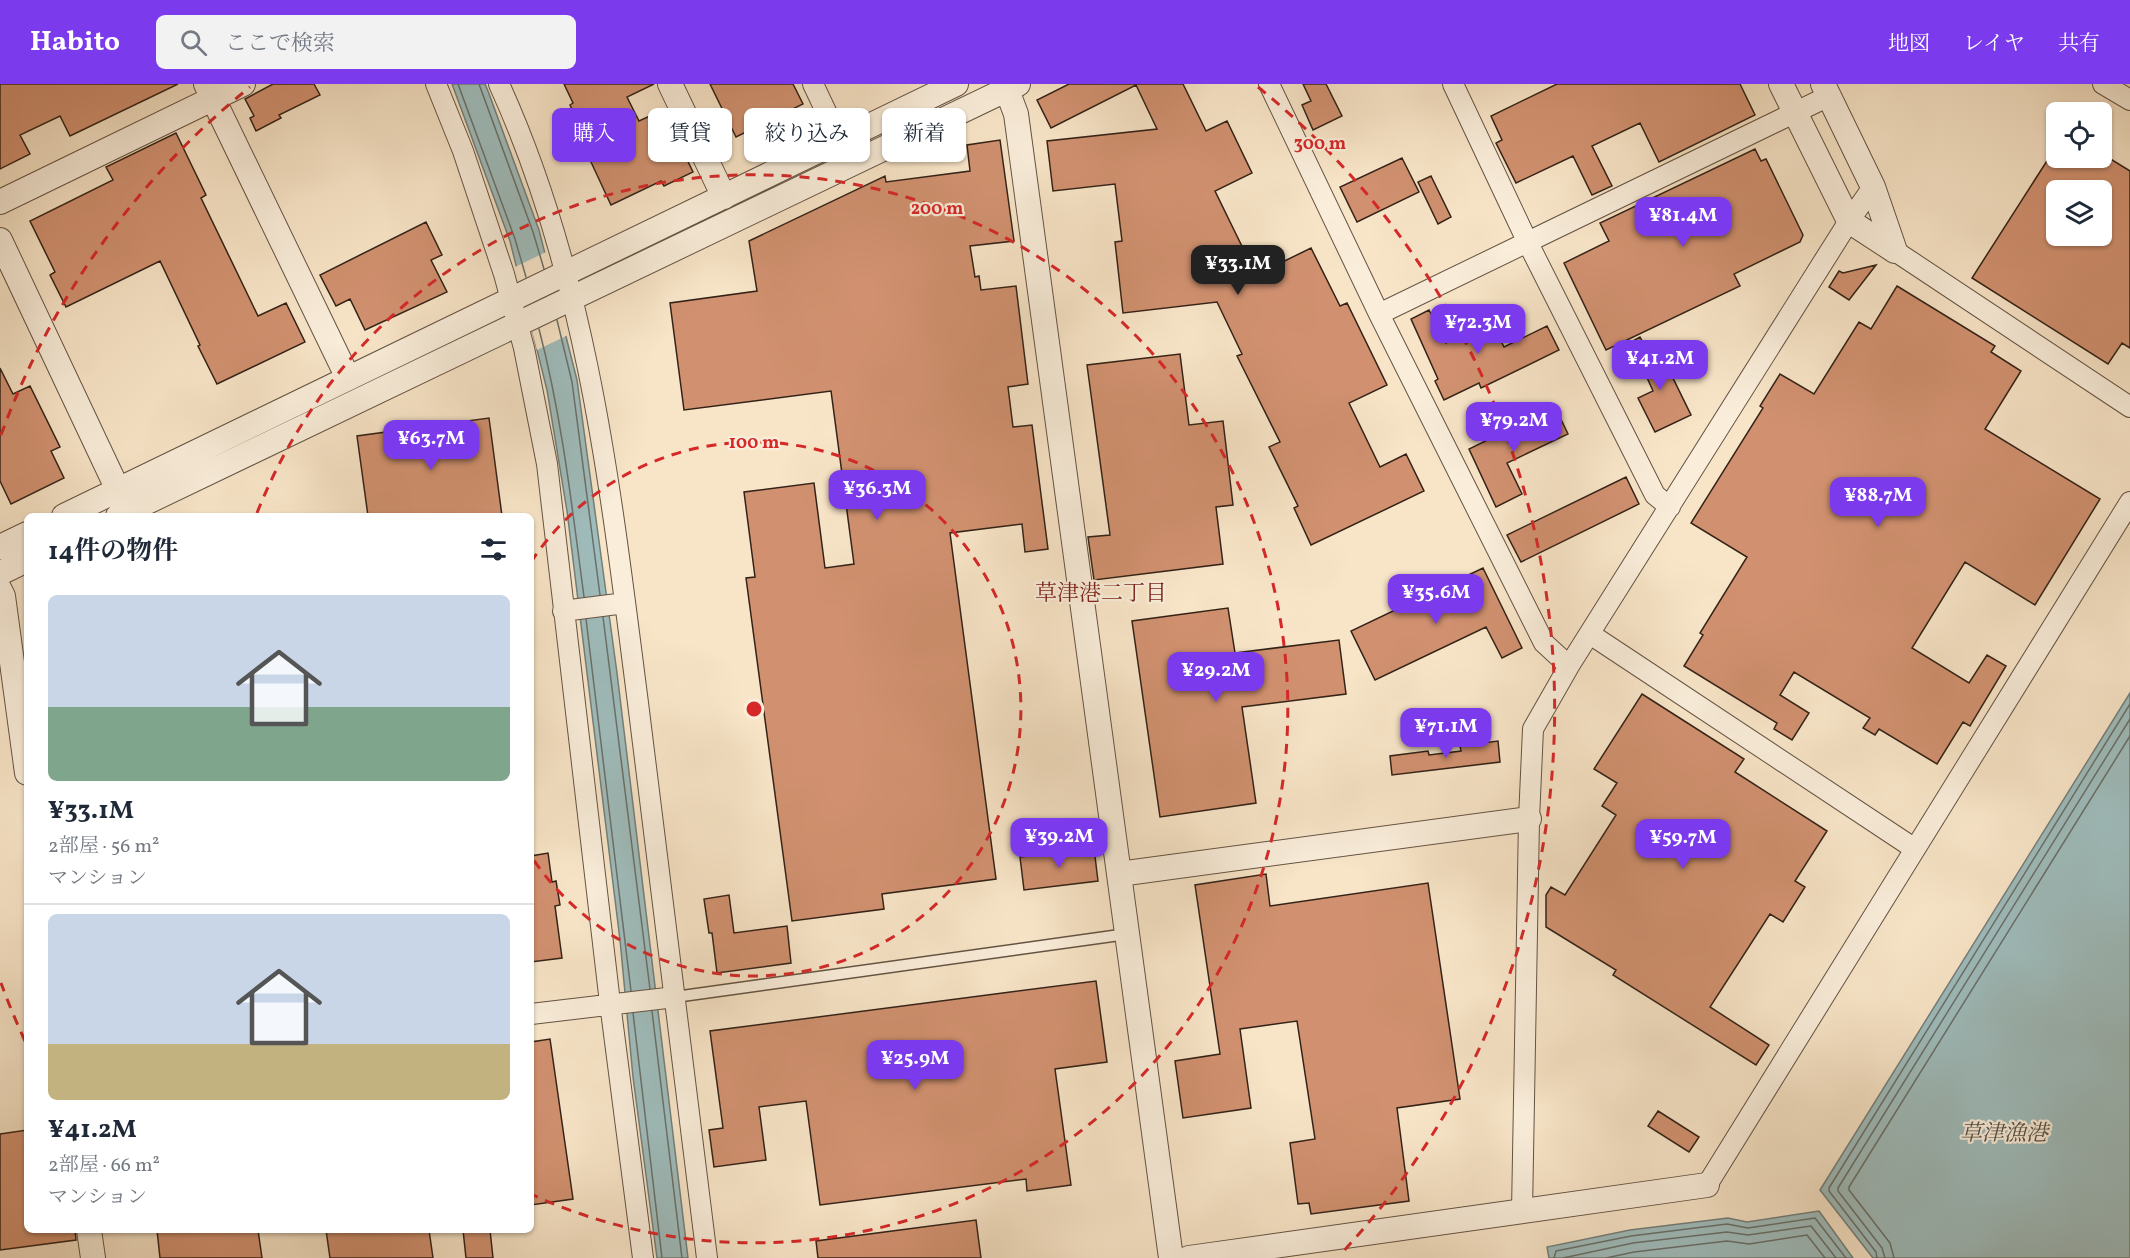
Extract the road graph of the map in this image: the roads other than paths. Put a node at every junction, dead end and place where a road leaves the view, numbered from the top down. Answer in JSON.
{"nodes":[{"id":1,"x":243,"y":84,"type":"edge"},
{"id":2,"x":436,"y":84,"type":"edge"},
{"id":3,"x":500,"y":84,"type":"edge"},
{"id":4,"x":670,"y":84,"type":"edge"},
{"id":5,"x":813,"y":84,"type":"edge"},
{"id":6,"x":954,"y":84,"type":"edge"},
{"id":7,"x":1269,"y":84,"type":"edge"},
{"id":8,"x":1453,"y":84,"type":"edge"},
{"id":9,"x":1781,"y":84,"type":"edge"},
{"id":10,"x":2103,"y":84,"type":"edge"},
{"id":11,"x":1013,"y":87,"type":"edge"},
{"id":12,"x":1826,"y":90,"type":"edge"},
{"id":13,"x":210,"y":91,"type":"edge"},
{"id":14,"x":2130,"y":100,"type":"edge"},
{"id":15,"x":824,"y":108,"type":"edge"},
{"id":16,"x":1795,"y":113,"type":"junction"},
{"id":17,"x":870,"y":126,"type":"edge"},
{"id":18,"x":796,"y":162,"type":"edge"},
{"id":19,"x":1873,"y":188,"type":"junction"},
{"id":20,"x":724,"y":197,"type":"junction"},
{"id":21,"x":0,"y":202,"type":"edge"},
{"id":22,"x":1849,"y":221,"type":"junction"},
{"id":23,"x":0,"y":240,"type":"edge"},
{"id":24,"x":1528,"y":243,"type":"junction"},
{"id":25,"x":1895,"y":251,"type":"junction"},
{"id":26,"x":560,"y":276,"type":"junction"},
{"id":27,"x":517,"y":297,"type":"junction"},
{"id":28,"x":566,"y":300,"type":"junction"},
{"id":29,"x":1379,"y":314,"type":"junction"},
{"id":30,"x":523,"y":321,"type":"junction"},
{"id":31,"x":348,"y":378,"type":"junction"},
{"id":32,"x":2130,"y":407,"type":"edge"},
{"id":33,"x":118,"y":490,"type":"junction"},
{"id":34,"x":2130,"y":502,"type":"edge"},
{"id":35,"x":1670,"y":507,"type":"junction"},
{"id":36,"x":70,"y":513,"type":"edge"},
{"id":37,"x":124,"y":513,"type":"edge"},
{"id":38,"x":24,"y":535,"type":"edge"},
{"id":39,"x":1,"y":543,"type":"edge"},
{"id":40,"x":24,"y":561,"type":"edge"},
{"id":41,"x":0,"y":573,"type":"edge"},
{"id":42,"x":0,"y":590,"type":"edge"},
{"id":43,"x":619,"y":604,"type":"junction"},
{"id":44,"x":570,"y":610,"type":"junction"},
{"id":45,"x":1590,"y":634,"type":"junction"},
{"id":46,"x":1569,"y":666,"type":"junction"},
{"id":47,"x":24,"y":751,"type":"edge"},
{"id":48,"x":1529,"y":819,"type":"junction"},
{"id":49,"x":1915,"y":849,"type":"junction"},
{"id":50,"x":1119,"y":874,"type":"junction"},
{"id":51,"x":1127,"y":934,"type":"junction"},
{"id":52,"x":669,"y":998,"type":"junction"},
{"id":53,"x":616,"y":1002,"type":"junction"},
{"id":54,"x":534,"y":1014,"type":"edge"},
{"id":55,"x":1707,"y":1185,"type":"joint"},
{"id":56,"x":1522,"y":1212,"type":"junction"},
{"id":57,"x":89,"y":1233,"type":"edge"},
{"id":58,"x":93,"y":1258,"type":"edge"},
{"id":59,"x":643,"y":1258,"type":"edge"},
{"id":60,"x":707,"y":1258,"type":"edge"},
{"id":61,"x":1171,"y":1258,"type":"edge"},
{"id":62,"x":1189,"y":1258,"type":"edge"}],
"edges":[{"from":1,"to":13,"type":"street"},
{"from":2,"to":27,"type":"street"},
{"from":3,"to":26,"type":"street"},
{"from":4,"to":20,"type":"street"},
{"from":5,"to":15,"type":"street"},
{"from":6,"to":17,"type":"street"},
{"from":7,"to":29,"type":"street"},
{"from":8,"to":24,"type":"street"},
{"from":9,"to":16,"type":"street"},
{"from":10,"to":14,"type":"street"},
{"from":11,"to":28,"type":"street"},
{"from":11,"to":50,"type":"street"},
{"from":12,"to":16,"type":"street"},
{"from":12,"to":19,"type":"street"},
{"from":13,"to":21,"type":"street"},
{"from":13,"to":31,"type":"street"},
{"from":16,"to":22,"type":"street"},
{"from":16,"to":24,"type":"street"},
{"from":18,"to":20,"type":"street"},
{"from":19,"to":22,"type":"street"},
{"from":19,"to":25,"type":"street"},
{"from":20,"to":26,"type":"street"},
{"from":22,"to":25,"type":"street"},
{"from":22,"to":35,"type":"street"},
{"from":23,"to":33,"type":"street"},
{"from":24,"to":29,"type":"street"},
{"from":24,"to":35,"type":"street"},
{"from":25,"to":32,"type":"street"},
{"from":26,"to":27,"type":"street"},
{"from":26,"to":28,"type":"street"},
{"from":27,"to":30,"type":"street"},
{"from":27,"to":31,"type":"street"},
{"from":28,"to":30,"type":"street"},
{"from":28,"to":43,"type":"street"},
{"from":29,"to":46,"type":"street"},
{"from":30,"to":37,"type":"street"},
{"from":30,"to":44,"type":"street"},
{"from":31,"to":33,"type":"street"},
{"from":33,"to":36,"type":"street"},
{"from":34,"to":49,"type":"street"},
{"from":35,"to":45,"type":"street"},
{"from":38,"to":39,"type":"street"},
{"from":40,"to":41,"type":"street"},
{"from":42,"to":47,"type":"street"},
{"from":43,"to":44,"type":"street"},
{"from":43,"to":52,"type":"street"},
{"from":44,"to":53,"type":"street"},
{"from":45,"to":46,"type":"street"},
{"from":45,"to":49,"type":"street"},
{"from":46,"to":48,"type":"street"},
{"from":48,"to":50,"type":"street"},
{"from":48,"to":56,"type":"street"},
{"from":49,"to":55,"type":"street"},
{"from":50,"to":51,"type":"street"},
{"from":51,"to":52,"type":"lane"},
{"from":51,"to":61,"type":"street"},
{"from":52,"to":53,"type":"street"},
{"from":52,"to":60,"type":"street"},
{"from":53,"to":54,"type":"street"},
{"from":53,"to":59,"type":"street"},
{"from":55,"to":56,"type":"street"},
{"from":56,"to":62,"type":"street"},
{"from":57,"to":58,"type":"street"}]}
